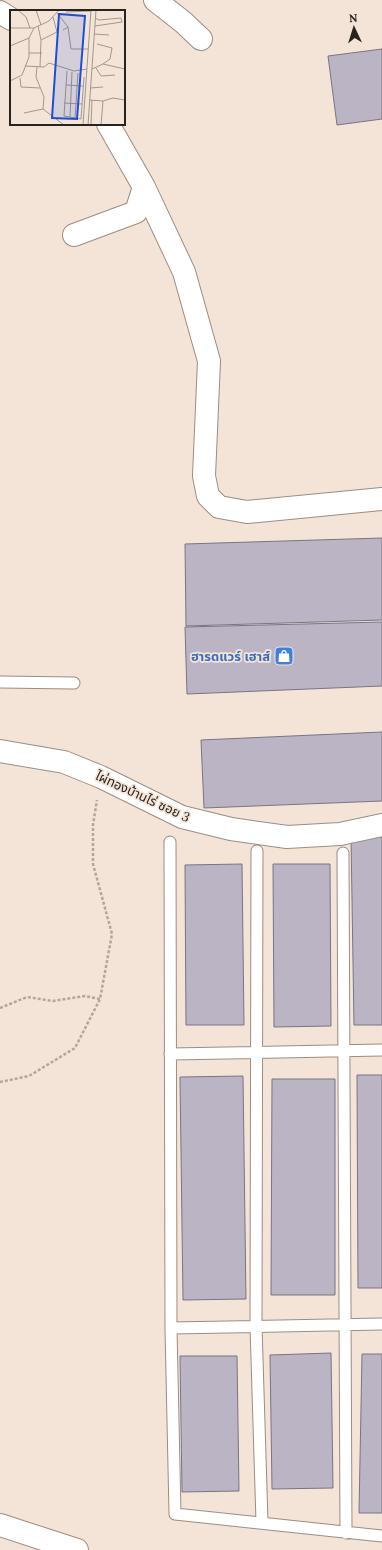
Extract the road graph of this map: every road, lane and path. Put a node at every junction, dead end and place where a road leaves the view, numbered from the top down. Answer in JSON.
{"nodes":[{"id":1,"x":155,"y":0,"type":"edge"},
{"id":2,"x":0,"y":12,"type":"edge"},
{"id":3,"x":10,"y":18,"type":"edge"},
{"id":4,"x":201,"y":39,"type":"dead end"},
{"id":5,"x":109,"y":125,"type":"edge"},
{"id":6,"x":144,"y":187,"type":"junction"},
{"id":7,"x":74,"y":235,"type":"dead end"},
{"id":8,"x":382,"y":499,"type":"edge"},
{"id":9,"x":0,"y":682,"type":"edge"},
{"id":10,"x":74,"y":683,"type":"dead end"},
{"id":11,"x":0,"y":752,"type":"edge"},
{"id":12,"x":101,"y":777,"type":"junction"},
{"id":13,"x":382,"y":825,"type":"edge"},
{"id":14,"x":170,"y":842,"type":"dead end"},
{"id":15,"x":257,"y":851,"type":"dead end"},
{"id":16,"x":343,"y":852,"type":"dead end"},
{"id":17,"x":100,"y":999,"type":"junction"},
{"id":18,"x":0,"y":1008,"type":"edge"},
{"id":19,"x":382,"y":1050,"type":"edge"},
{"id":20,"x":343,"y":1051,"type":"junction"},
{"id":21,"x":256,"y":1052,"type":"junction"},
{"id":22,"x":170,"y":1054,"type":"junction"},
{"id":23,"x":0,"y":1082,"type":"edge"},
{"id":24,"x":382,"y":1324,"type":"edge"},
{"id":25,"x":344,"y":1325,"type":"junction"},
{"id":26,"x":256,"y":1326,"type":"junction"},
{"id":27,"x":171,"y":1328,"type":"junction"},
{"id":28,"x":262,"y":1522,"type":"junction"},
{"id":29,"x":0,"y":1525,"type":"edge"},
{"id":30,"x":346,"y":1532,"type":"junction"},
{"id":31,"x":382,"y":1536,"type":"edge"},
{"id":32,"x":77,"y":1550,"type":"edge"}],
"edges":[{"from":1,"to":4,"type":"street"},
{"from":2,"to":3,"type":"street"},
{"from":5,"to":6,"type":"street"},
{"from":6,"to":7,"type":"street"},
{"from":6,"to":8,"type":"street"},
{"from":9,"to":10,"type":"lane"},
{"from":11,"to":12,"type":"street","name":"ไผ่ทองบ้านไร่ ซอย 3"},
{"from":12,"to":13,"type":"street","name":"ไผ่ทองบ้านไร่ ซอย 3"},
{"from":12,"to":17,"type":"path"},
{"from":14,"to":22,"type":"lane"},
{"from":15,"to":21,"type":"lane"},
{"from":16,"to":20,"type":"lane"},
{"from":17,"to":18,"type":"path"},
{"from":17,"to":23,"type":"path"},
{"from":19,"to":20,"type":"lane"},
{"from":20,"to":21,"type":"lane"},
{"from":20,"to":25,"type":"lane"},
{"from":21,"to":22,"type":"lane"},
{"from":21,"to":26,"type":"lane"},
{"from":22,"to":27,"type":"lane"},
{"from":24,"to":25,"type":"lane"},
{"from":25,"to":26,"type":"lane"},
{"from":25,"to":30,"type":"lane"},
{"from":26,"to":27,"type":"lane"},
{"from":26,"to":28,"type":"lane"},
{"from":27,"to":28,"type":"lane"},
{"from":28,"to":30,"type":"lane"},
{"from":29,"to":32,"type":"street"},
{"from":30,"to":31,"type":"lane"}]}
